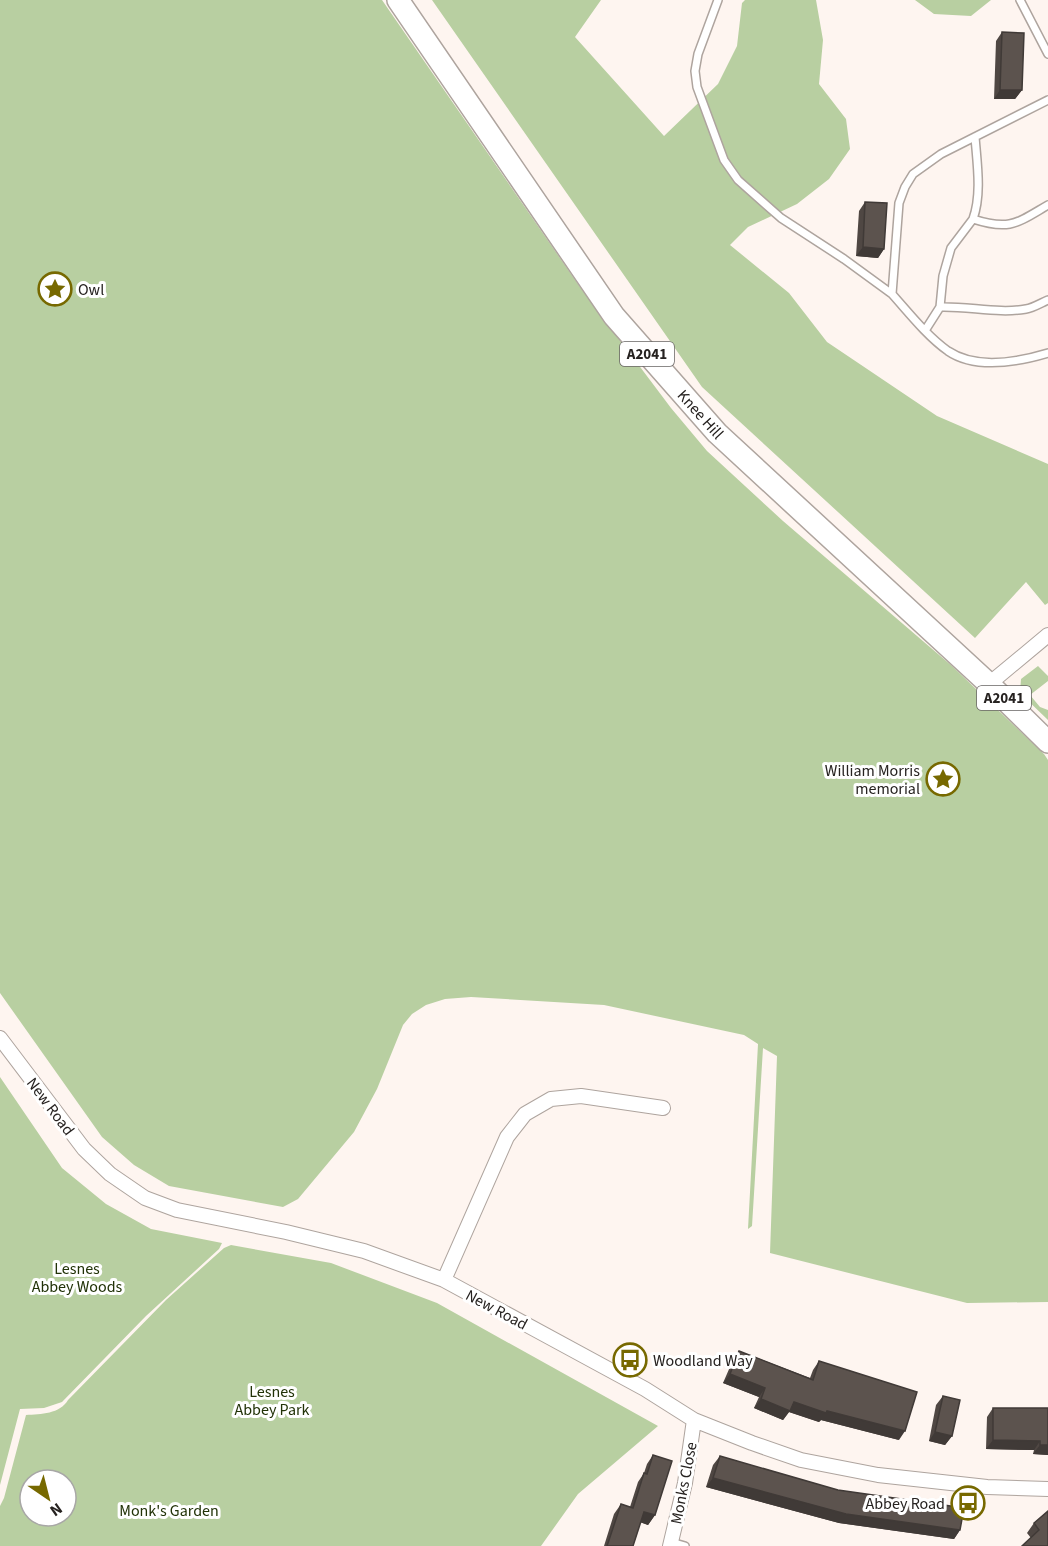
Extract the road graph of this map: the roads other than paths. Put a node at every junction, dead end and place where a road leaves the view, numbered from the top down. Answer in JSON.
{"nodes":[{"id":1,"x":398,"y":0,"type":"edge"},
{"id":2,"x":718,"y":0,"type":"edge"},
{"id":3,"x":1020,"y":0,"type":"edge"},
{"id":4,"x":1048,"y":54,"type":"edge"},
{"id":5,"x":1048,"y":100,"type":"edge"},
{"id":6,"x":975,"y":137,"type":"junction"},
{"id":7,"x":1048,"y":205,"type":"edge"},
{"id":8,"x":973,"y":219,"type":"junction"},
{"id":9,"x":892,"y":294,"type":"junction"},
{"id":10,"x":1048,"y":300,"type":"edge"},
{"id":11,"x":940,"y":307,"type":"junction"},
{"id":12,"x":926,"y":329,"type":"junction"},
{"id":13,"x":1048,"y":353,"type":"edge"},
{"id":14,"x":1048,"y":635,"type":"edge"},
{"id":15,"x":989,"y":684,"type":"junction"},
{"id":16,"x":1048,"y":742,"type":"edge"},
{"id":17,"x":0,"y":1038,"type":"edge"},
{"id":18,"x":663,"y":1108,"type":"dead end"},
{"id":19,"x":444,"y":1280,"type":"junction"},
{"id":20,"x":694,"y":1420,"type":"junction"},
{"id":21,"x":1048,"y":1489,"type":"edge"},
{"id":22,"x":675,"y":1545,"type":"edge"}],
"edges":[{"from":1,"to":15,"type":"main road","name":"Knee Hill","number":"A2041"},
{"from":2,"to":9,"type":"lane"},
{"from":3,"to":4,"type":"lane"},
{"from":5,"to":6,"type":"lane"},
{"from":6,"to":8,"type":"lane"},
{"from":6,"to":9,"type":"lane"},
{"from":7,"to":8,"type":"lane"},
{"from":8,"to":11,"type":"lane"},
{"from":9,"to":12,"type":"lane"},
{"from":10,"to":11,"type":"lane"},
{"from":11,"to":12,"type":"lane"},
{"from":12,"to":13,"type":"lane"},
{"from":14,"to":15,"type":"street"},
{"from":15,"to":16,"type":"main road","name":"Knee Hill","number":"A2041"},
{"from":17,"to":19,"type":"street","name":"New Road"},
{"from":18,"to":19,"type":"street"},
{"from":19,"to":20,"type":"street","name":"New Road"},
{"from":20,"to":21,"type":"street","name":"New Road"},
{"from":20,"to":22,"type":"street","name":"Monks Close"}]}
